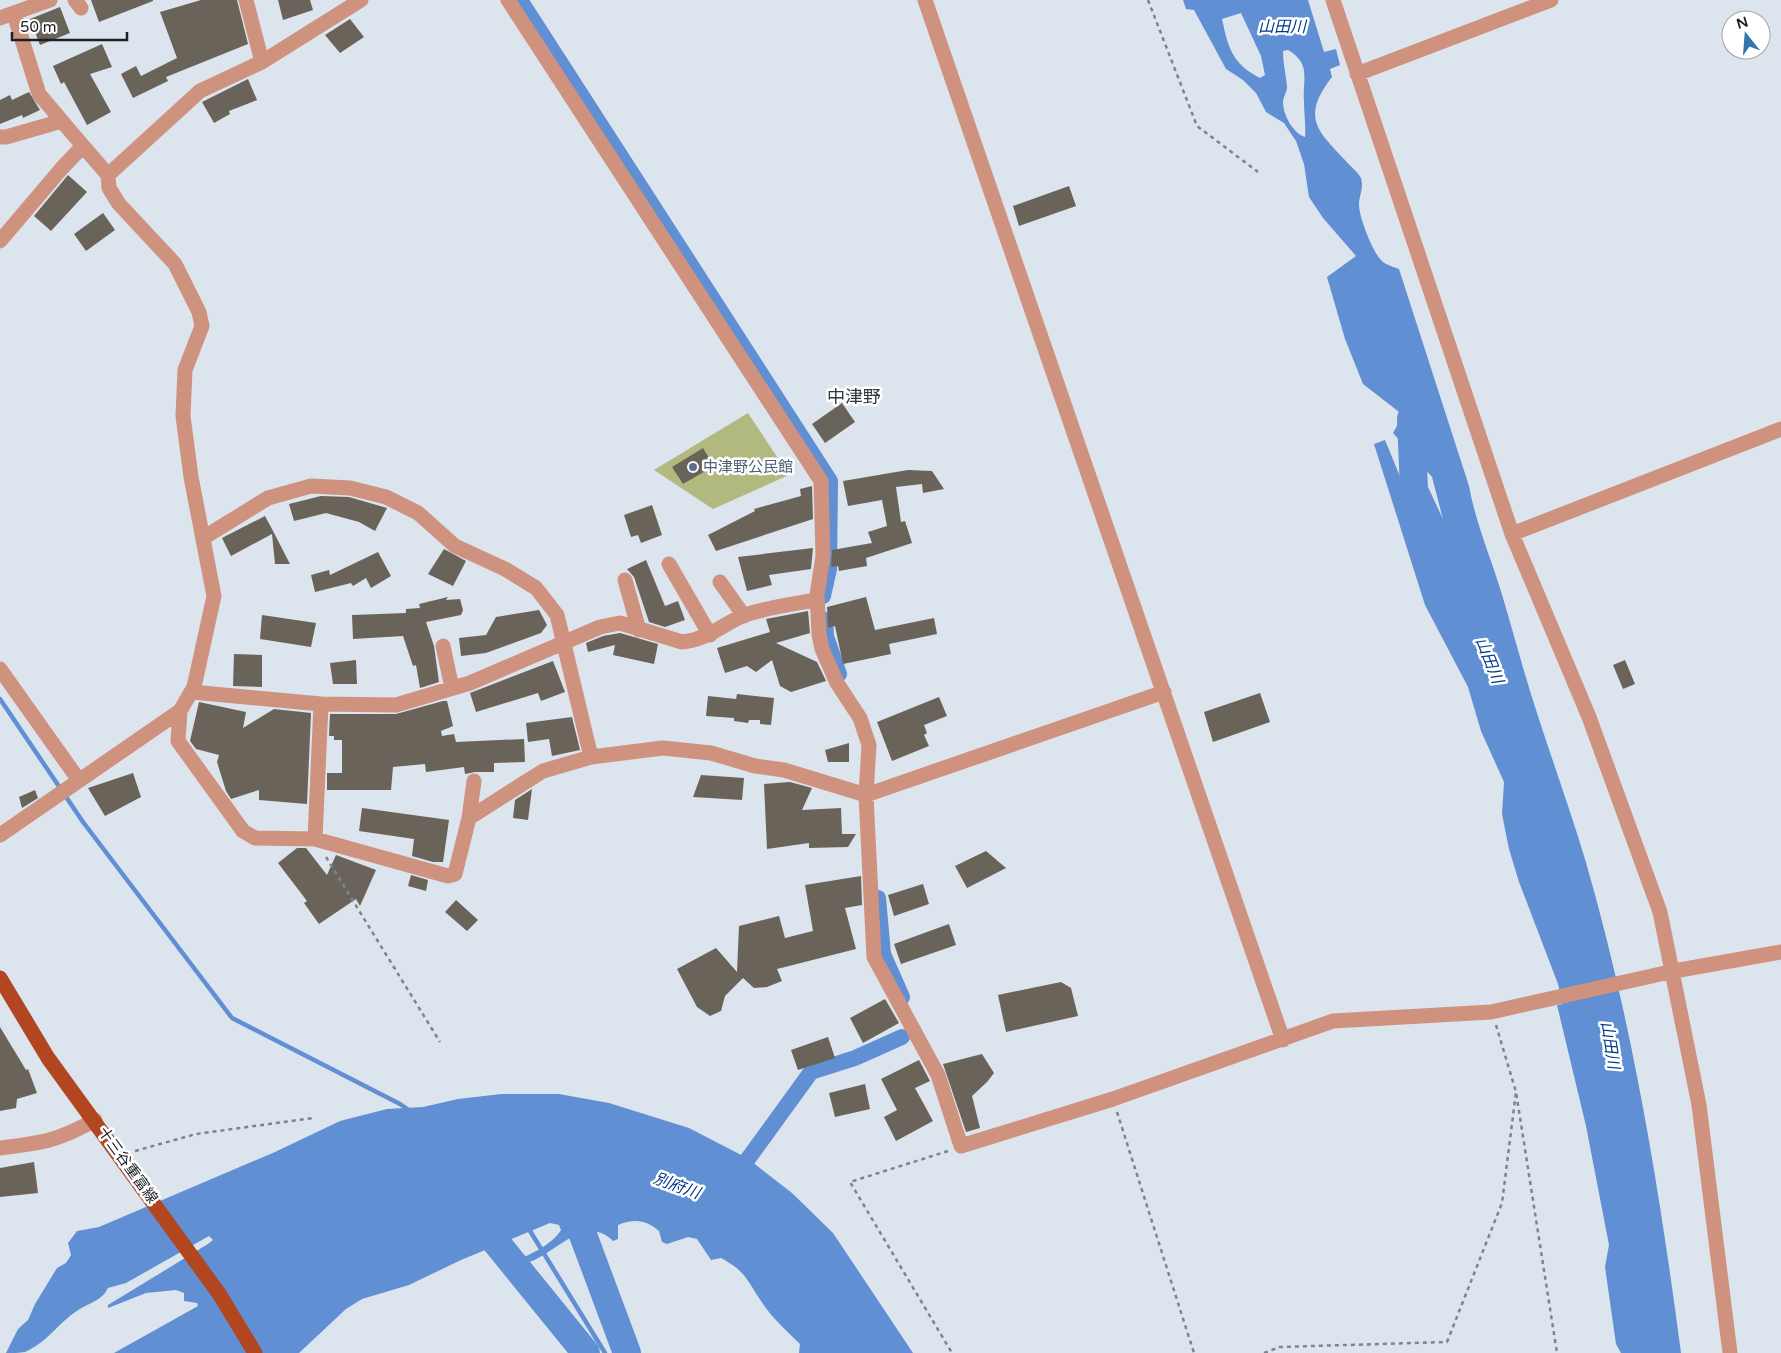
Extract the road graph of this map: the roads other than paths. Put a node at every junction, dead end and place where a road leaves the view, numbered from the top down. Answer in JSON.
{"nodes":[{"id":1,"x":50,"y":0,"type":"edge"},
{"id":2,"x":246,"y":0,"type":"edge"},
{"id":3,"x":361,"y":0,"type":"edge"},
{"id":4,"x":508,"y":0,"type":"edge"},
{"id":5,"x":925,"y":0,"type":"edge"},
{"id":6,"x":1333,"y":0,"type":"edge"},
{"id":7,"x":1551,"y":0,"type":"edge"},
{"id":8,"x":7,"y":16,"type":"edge"},
{"id":9,"x":262,"y":62,"type":"junction"},
{"id":10,"x":1357,"y":74,"type":"junction"},
{"id":11,"x":62,"y":121,"type":"junction"},
{"id":12,"x":0,"y":137,"type":"edge"},
{"id":13,"x":83,"y":146,"type":"junction"},
{"id":14,"x":108,"y":175,"type":"junction"},
{"id":15,"x":0,"y":241,"type":"edge"},
{"id":16,"x":1781,"y":429,"type":"edge"},
{"id":17,"x":1512,"y":534,"type":"junction"},
{"id":18,"x":203,"y":538,"type":"junction"},
{"id":19,"x":669,"y":564,"type":"dead end"},
{"id":20,"x":625,"y":580,"type":"dead end"},
{"id":21,"x":720,"y":582,"type":"dead end"},
{"id":22,"x":817,"y":600,"type":"junction"},
{"id":23,"x":744,"y":616,"type":"junction"},
{"id":24,"x":639,"y":630,"type":"junction"},
{"id":25,"x":710,"y":635,"type":"junction"},
{"id":26,"x":564,"y":642,"type":"junction"},
{"id":27,"x":443,"y":646,"type":"dead end"},
{"id":28,"x":0,"y":669,"type":"edge"},
{"id":29,"x":452,"y":688,"type":"junction"},
{"id":30,"x":192,"y":692,"type":"junction"},
{"id":31,"x":1164,"y":692,"type":"junction"},
{"id":32,"x":321,"y":704,"type":"junction"},
{"id":33,"x":180,"y":711,"type":"junction"},
{"id":34,"x":591,"y":757,"type":"junction"},
{"id":35,"x":474,"y":781,"type":"dead end"},
{"id":36,"x":74,"y":783,"type":"junction"},
{"id":37,"x":866,"y":795,"type":"junction"},
{"id":38,"x":469,"y":818,"type":"junction"},
{"id":39,"x":0,"y":835,"type":"edge"},
{"id":40,"x":315,"y":839,"type":"junction"},
{"id":41,"x":1781,"y":952,"type":"edge"},
{"id":42,"x":1674,"y":972,"type":"junction"},
{"id":43,"x":0,"y":978,"type":"edge"},
{"id":44,"x":1283,"y":1040,"type":"junction"},
{"id":45,"x":95,"y":1120,"type":"junction"},
{"id":46,"x":0,"y":1148,"type":"edge"},
{"id":47,"x":256,"y":1353,"type":"edge"},
{"id":48,"x":1730,"y":1353,"type":"edge"}],
"edges":[{"from":1,"to":8,"type":"street"},
{"from":2,"to":9,"type":"street"},
{"from":3,"to":9,"type":"street"},
{"from":4,"to":22,"type":"street"},
{"from":5,"to":31,"type":"street"},
{"from":6,"to":10,"type":"street"},
{"from":7,"to":10,"type":"street"},
{"from":8,"to":11,"type":"street"},
{"from":9,"to":14,"type":"street"},
{"from":10,"to":17,"type":"street"},
{"from":11,"to":12,"type":"street"},
{"from":11,"to":13,"type":"street"},
{"from":13,"to":14,"type":"street"},
{"from":13,"to":15,"type":"street"},
{"from":14,"to":18,"type":"street"},
{"from":16,"to":17,"type":"street"},
{"from":17,"to":42,"type":"street"},
{"from":18,"to":26,"type":"street"},
{"from":18,"to":30,"type":"street"},
{"from":19,"to":25,"type":"street"},
{"from":20,"to":24,"type":"street"},
{"from":21,"to":23,"type":"street"},
{"from":22,"to":23,"type":"street"},
{"from":22,"to":37,"type":"street"},
{"from":23,"to":25,"type":"street"},
{"from":24,"to":25,"type":"street"},
{"from":24,"to":26,"type":"street"},
{"from":26,"to":29,"type":"street"},
{"from":26,"to":34,"type":"street"},
{"from":27,"to":29,"type":"street"},
{"from":28,"to":36,"type":"street"},
{"from":29,"to":32,"type":"street"},
{"from":30,"to":32,"type":"street"},
{"from":30,"to":33,"type":"street"},
{"from":31,"to":37,"type":"street"},
{"from":31,"to":44,"type":"street"},
{"from":32,"to":40,"type":"street"},
{"from":33,"to":36,"type":"street"},
{"from":33,"to":40,"type":"street"},
{"from":34,"to":37,"type":"street"},
{"from":34,"to":38,"type":"street"},
{"from":35,"to":38,"type":"street"},
{"from":36,"to":39,"type":"street"},
{"from":37,"to":44,"type":"street"},
{"from":38,"to":40,"type":"street"},
{"from":41,"to":42,"type":"street"},
{"from":42,"to":44,"type":"street"},
{"from":42,"to":48,"type":"street"},
{"from":43,"to":45,"type":"main road","name":"十三谷重富線"},
{"from":45,"to":46,"type":"street"},
{"from":45,"to":47,"type":"main road","name":"十三谷重富線"}]}
